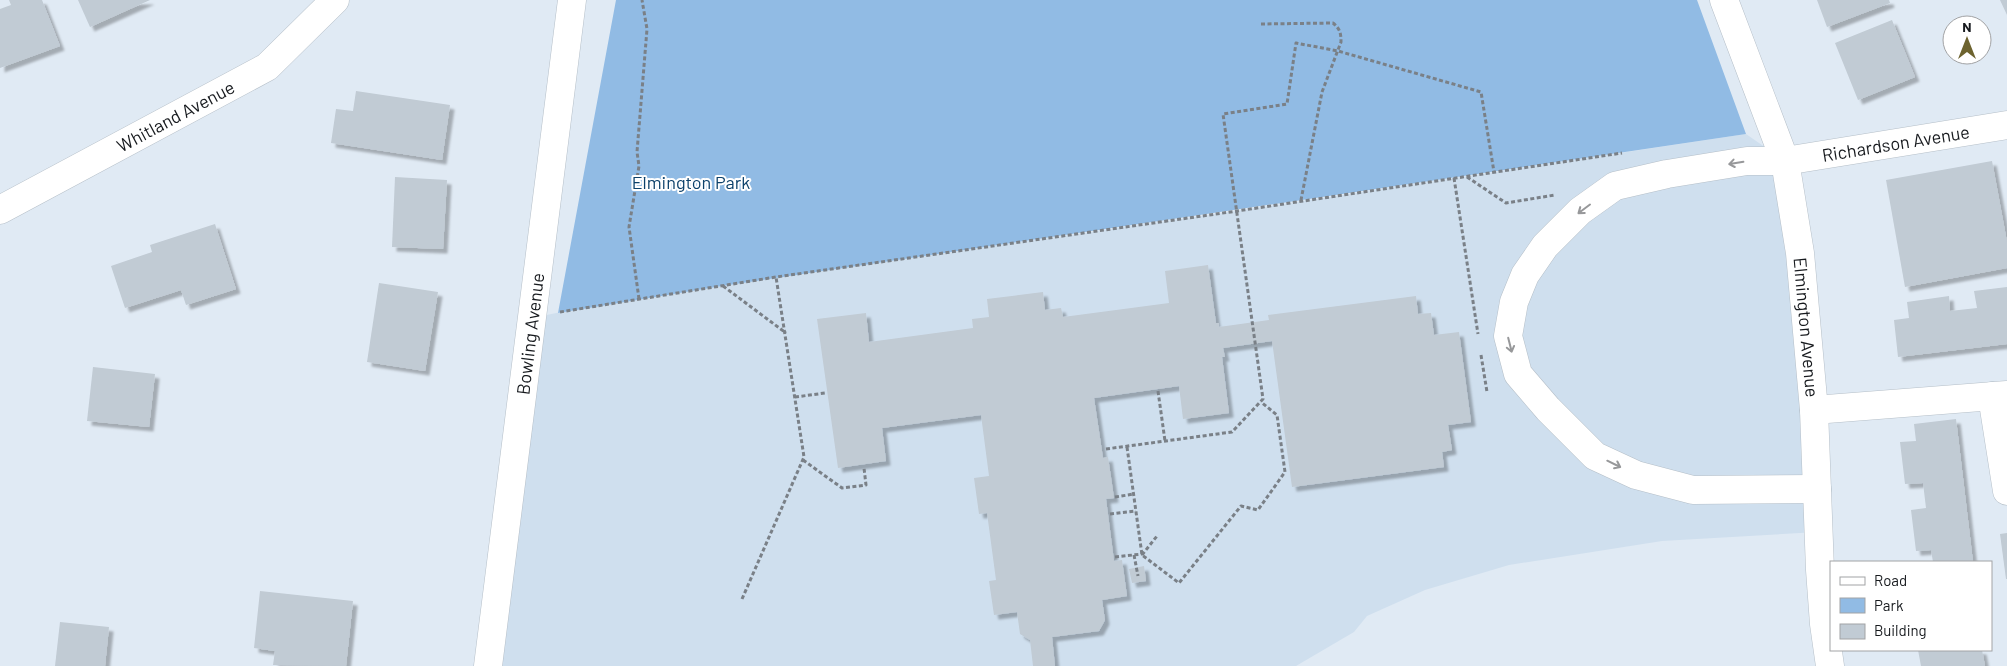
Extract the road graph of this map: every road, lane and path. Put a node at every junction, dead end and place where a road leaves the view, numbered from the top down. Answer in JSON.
{"nodes":[{"id":1,"x":336,"y":0,"type":"edge"},
{"id":2,"x":572,"y":0,"type":"edge"},
{"id":3,"x":642,"y":0,"type":"edge"},
{"id":4,"x":1724,"y":0,"type":"edge"},
{"id":5,"x":1261,"y":24,"type":"dead end"},
{"id":6,"x":1338,"y":51,"type":"junction"},
{"id":7,"x":2007,"y":125,"type":"edge"},
{"id":8,"x":1630,"y":152,"type":"dead end"},
{"id":9,"x":1785,"y":161,"type":"junction"},
{"id":10,"x":1494,"y":172,"type":"junction"},
{"id":11,"x":1466,"y":176,"type":"junction"},
{"id":12,"x":1454,"y":178,"type":"junction"},
{"id":13,"x":1560,"y":195,"type":"dead end"},
{"id":14,"x":1301,"y":200,"type":"junction"},
{"id":15,"x":0,"y":210,"type":"edge"},
{"id":16,"x":1237,"y":211,"type":"junction"},
{"id":17,"x":776,"y":277,"type":"junction"},
{"id":18,"x":722,"y":286,"type":"junction"},
{"id":19,"x":639,"y":299,"type":"junction"},
{"id":20,"x":532,"y":318,"type":"junction"},
{"id":21,"x":786,"y":334,"type":"junction"},
{"id":22,"x":1480,"y":343,"type":"dead end"},
{"id":23,"x":1481,"y":353,"type":"dead end"},
{"id":24,"x":1158,"y":391,"type":"dead end"},
{"id":25,"x":1487,"y":392,"type":"dead end"},
{"id":26,"x":825,"y":393,"type":"dead end"},
{"id":27,"x":2000,"y":395,"type":"edge"},
{"id":28,"x":795,"y":397,"type":"junction"},
{"id":29,"x":1261,"y":402,"type":"junction"},
{"id":30,"x":1814,"y":410,"type":"junction"},
{"id":31,"x":1166,"y":441,"type":"junction"},
{"id":32,"x":1127,"y":447,"type":"junction"},
{"id":33,"x":1106,"y":450,"type":"dead end"},
{"id":34,"x":803,"y":460,"type":"junction"},
{"id":35,"x":864,"y":468,"type":"dead end"},
{"id":36,"x":1817,"y":489,"type":"junction"},
{"id":37,"x":2007,"y":491,"type":"edge"},
{"id":38,"x":1134,"y":494,"type":"junction"},
{"id":39,"x":1115,"y":497,"type":"dead end"},
{"id":40,"x":1136,"y":511,"type":"junction"},
{"id":41,"x":1110,"y":514,"type":"dead end"},
{"id":42,"x":1157,"y":536,"type":"dead end"},
{"id":43,"x":1134,"y":555,"type":"junction"},
{"id":44,"x":1142,"y":555,"type":"junction"},
{"id":45,"x":1115,"y":557,"type":"dead end"},
{"id":46,"x":1138,"y":576,"type":"dead end"},
{"id":47,"x":742,"y":599,"type":"dead end"},
{"id":48,"x":488,"y":666,"type":"edge"},
{"id":49,"x":1830,"y":666,"type":"edge"}],
"edges":[{"from":1,"to":15,"type":"street","name":"Whitland Avenue"},
{"from":2,"to":20,"type":"street","name":"Bowling Avenue"},
{"from":3,"to":19,"type":"path"},
{"from":4,"to":9,"type":"street","name":"Elmington Avenue"},
{"from":5,"to":6,"type":"path"},
{"from":6,"to":10,"type":"path"},
{"from":6,"to":14,"type":"path"},
{"from":6,"to":16,"type":"path"},
{"from":7,"to":9,"type":"street","name":"Richardson Avenue"},
{"from":8,"to":10,"type":"path"},
{"from":9,"to":30,"type":"street","name":"Elmington Avenue"},
{"from":9,"to":36,"type":"street","name":"Richardson Avenue","one_way":true},
{"from":10,"to":11,"type":"path"},
{"from":11,"to":12,"type":"path"},
{"from":11,"to":13,"type":"path"},
{"from":12,"to":14,"type":"path"},
{"from":12,"to":22,"type":"path"},
{"from":14,"to":16,"type":"path"},
{"from":16,"to":17,"type":"path"},
{"from":16,"to":29,"type":"path"},
{"from":17,"to":18,"type":"path"},
{"from":17,"to":21,"type":"path"},
{"from":18,"to":19,"type":"path"},
{"from":18,"to":21,"type":"path"},
{"from":19,"to":20,"type":"path"},
{"from":20,"to":48,"type":"street","name":"Bowling Avenue"},
{"from":21,"to":28,"type":"path"},
{"from":23,"to":25,"type":"path"},
{"from":24,"to":31,"type":"path"},
{"from":26,"to":28,"type":"path"},
{"from":27,"to":30,"type":"street"},
{"from":27,"to":37,"type":"street"},
{"from":28,"to":34,"type":"path"},
{"from":29,"to":31,"type":"path"},
{"from":29,"to":44,"type":"path"},
{"from":30,"to":36,"type":"street","name":"Elmington Avenue"},
{"from":31,"to":32,"type":"path"},
{"from":32,"to":33,"type":"path"},
{"from":32,"to":38,"type":"path"},
{"from":34,"to":35,"type":"path"},
{"from":34,"to":47,"type":"path"},
{"from":36,"to":49,"type":"street","name":"Elmington Avenue"},
{"from":38,"to":39,"type":"path"},
{"from":38,"to":40,"type":"path"},
{"from":40,"to":41,"type":"path"},
{"from":40,"to":44,"type":"path"},
{"from":42,"to":44,"type":"path"},
{"from":43,"to":44,"type":"path"},
{"from":43,"to":45,"type":"path"},
{"from":43,"to":46,"type":"path"}]}
